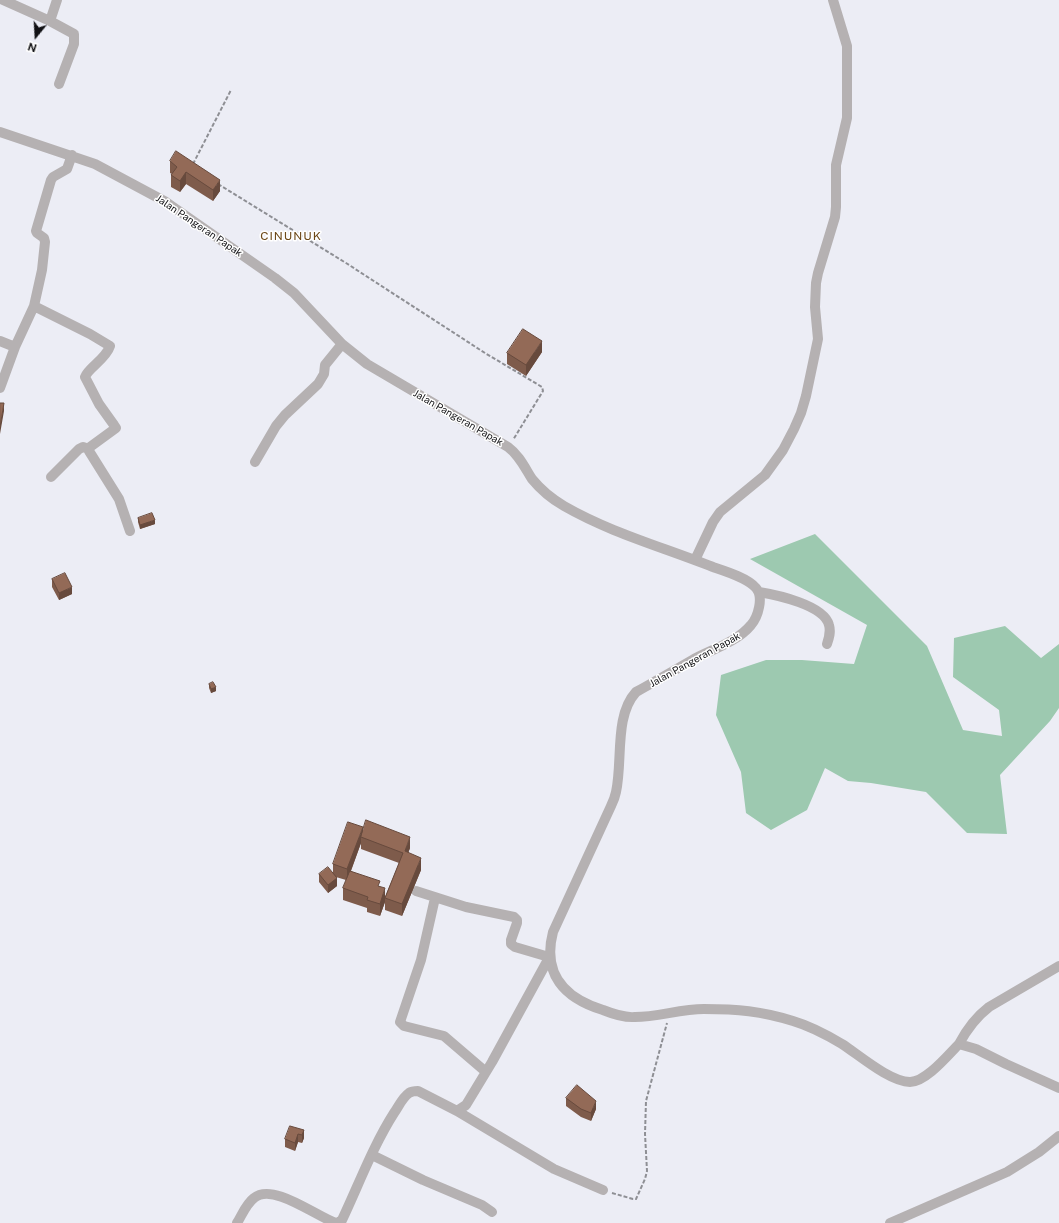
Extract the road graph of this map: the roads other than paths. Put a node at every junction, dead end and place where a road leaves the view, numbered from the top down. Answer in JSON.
{"nodes":[{"id":1,"x":3,"y":0,"type":"edge"},
{"id":2,"x":57,"y":0,"type":"edge"},
{"id":3,"x":833,"y":0,"type":"edge"},
{"id":4,"x":50,"y":21,"type":"junction"},
{"id":5,"x":59,"y":84,"type":"dead end"},
{"id":6,"x":0,"y":132,"type":"edge"},
{"id":7,"x":72,"y":155,"type":"junction"},
{"id":8,"x":34,"y":306,"type":"junction"},
{"id":9,"x":0,"y":341,"type":"edge"},
{"id":10,"x":342,"y":344,"type":"junction"},
{"id":11,"x":15,"y":346,"type":"junction"},
{"id":12,"x":0,"y":388,"type":"edge"},
{"id":13,"x":89,"y":449,"type":"junction"},
{"id":14,"x":255,"y":462,"type":"dead end"},
{"id":15,"x":51,"y":477,"type":"dead end"},
{"id":16,"x":130,"y":531,"type":"dead end"},
{"id":17,"x":695,"y":560,"type":"junction"},
{"id":18,"x":759,"y":592,"type":"junction"},
{"id":19,"x":827,"y":644,"type":"dead end"},
{"id":20,"x":416,"y":891,"type":"dead end"},
{"id":21,"x":435,"y":898,"type":"junction"},
{"id":22,"x":549,"y":957,"type":"junction"},
{"id":23,"x":1059,"y":966,"type":"edge"},
{"id":24,"x":959,"y":1044,"type":"junction"},
{"id":25,"x":486,"y":1072,"type":"junction"},
{"id":26,"x":1059,"y":1088,"type":"edge"},
{"id":27,"x":457,"y":1111,"type":"junction"},
{"id":28,"x":1059,"y":1136,"type":"edge"},
{"id":29,"x":372,"y":1155,"type":"junction"},
{"id":30,"x":604,"y":1190,"type":"road end"},
{"id":31,"x":492,"y":1212,"type":"dead end"},
{"id":32,"x":236,"y":1223,"type":"edge"},
{"id":33,"x":337,"y":1223,"type":"edge"},
{"id":34,"x":890,"y":1223,"type":"edge"}],
"edges":[{"from":1,"to":4,"type":"street"},
{"from":2,"to":4,"type":"street"},
{"from":3,"to":17,"type":"street"},
{"from":4,"to":5,"type":"street"},
{"from":6,"to":7,"type":"street","name":"Jalan Pangeran Papak"},
{"from":7,"to":8,"type":"street"},
{"from":7,"to":10,"type":"street","name":"Jalan Pangeran Papak"},
{"from":8,"to":11,"type":"street"},
{"from":8,"to":13,"type":"street"},
{"from":9,"to":11,"type":"street"},
{"from":10,"to":14,"type":"street"},
{"from":10,"to":17,"type":"street","name":"Jalan Pangeran Papak"},
{"from":11,"to":12,"type":"street"},
{"from":13,"to":15,"type":"street"},
{"from":13,"to":16,"type":"street"},
{"from":17,"to":18,"type":"street","name":"Jalan Pangeran Papak"},
{"from":18,"to":19,"type":"street"},
{"from":18,"to":22,"type":"street","name":"Jalan Pangeran Papak"},
{"from":20,"to":21,"type":"street"},
{"from":21,"to":22,"type":"street"},
{"from":21,"to":25,"type":"street"},
{"from":22,"to":24,"type":"street","name":"Jalan Pangeran Papak"},
{"from":22,"to":25,"type":"street"},
{"from":23,"to":24,"type":"street","name":"Jalan Pangeran Papak"},
{"from":24,"to":26,"type":"street"},
{"from":25,"to":27,"type":"street"},
{"from":27,"to":29,"type":"street"},
{"from":27,"to":30,"type":"street"},
{"from":28,"to":34,"type":"street"},
{"from":29,"to":31,"type":"street"},
{"from":29,"to":33,"type":"street"},
{"from":32,"to":33,"type":"street"}]}
